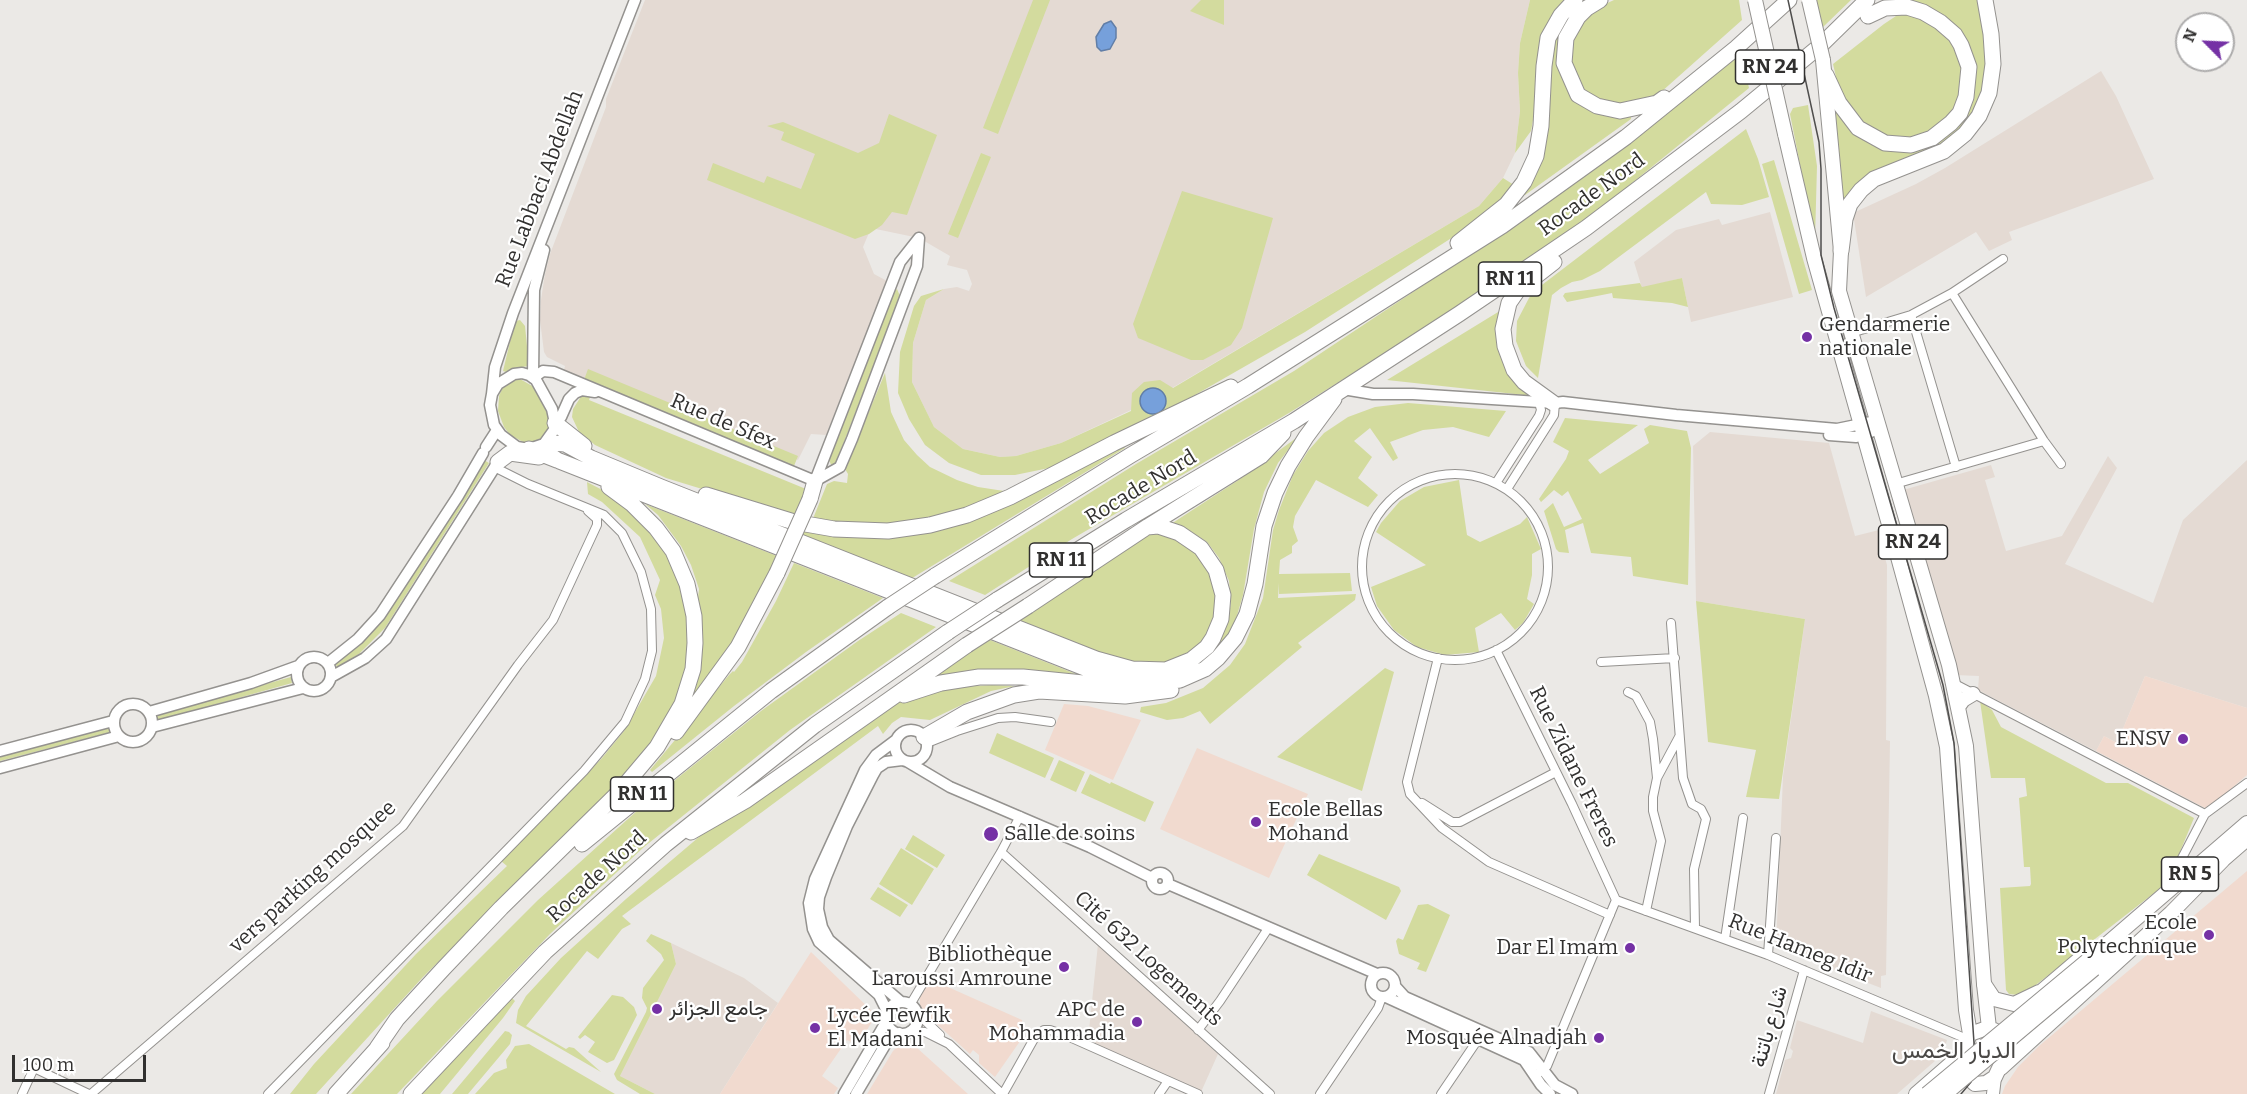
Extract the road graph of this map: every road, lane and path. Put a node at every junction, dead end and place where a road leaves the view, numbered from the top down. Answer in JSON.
{"nodes":[{"id":1,"x":635,"y":0,"type":"edge"},
{"id":2,"x":639,"y":0,"type":"edge"},
{"id":3,"x":1575,"y":0,"type":"edge"},
{"id":4,"x":1600,"y":0,"type":"edge"},
{"id":5,"x":1755,"y":0,"type":"edge"},
{"id":6,"x":1789,"y":0,"type":"edge"},
{"id":7,"x":1809,"y":0,"type":"edge"},
{"id":8,"x":1867,"y":0,"type":"edge"},
{"id":9,"x":1885,"y":0,"type":"edge"},
{"id":10,"x":1985,"y":0,"type":"edge"},
{"id":11,"x":1868,"y":16,"type":"junction"},
{"id":12,"x":1824,"y":42,"type":"junction"},
{"id":13,"x":1736,"y":48,"type":"junction"},
{"id":14,"x":1826,"y":75,"type":"junction"},
{"id":15,"x":1586,"y":228,"type":"junction"},
{"id":16,"x":1841,"y":251,"type":"junction"},
{"id":17,"x":2003,"y":259,"type":"dead end"},
{"id":18,"x":892,"y":281,"type":"junction"},
{"id":19,"x":910,"y":288,"type":"junction"},
{"id":20,"x":1952,"y":293,"type":"junction"},
{"id":21,"x":1372,"y":307,"type":"junction"},
{"id":22,"x":513,"y":313,"type":"junction"},
{"id":23,"x":1911,"y":315,"type":"junction"},
{"id":24,"x":1851,"y":333,"type":"junction"},
{"id":25,"x":1311,"y":346,"type":"junction"},
{"id":26,"x":533,"y":351,"type":"junction"},
{"id":27,"x":548,"y":370,"type":"junction"},
{"id":28,"x":533,"y":377,"type":"junction"},
{"id":29,"x":1342,"y":390,"type":"junction"},
{"id":30,"x":492,"y":394,"type":"junction"},
{"id":31,"x":616,"y":398,"type":"junction"},
{"id":32,"x":1549,"y":403,"type":"junction"},
{"id":33,"x":1294,"y":421,"type":"junction"},
{"id":34,"x":555,"y":422,"type":"junction"},
{"id":35,"x":1878,"y":425,"type":"junction"},
{"id":36,"x":497,"y":430,"type":"junction"},
{"id":37,"x":1861,"y":430,"type":"junction"},
{"id":38,"x":2044,"y":441,"type":"junction"},
{"id":39,"x":510,"y":442,"type":"junction"},
{"id":40,"x":579,"y":442,"type":"junction"},
{"id":41,"x":529,"y":449,"type":"junction"},
{"id":42,"x":498,"y":462,"type":"junction"},
{"id":43,"x":599,"y":462,"type":"junction"},
{"id":44,"x":566,"y":464,"type":"junction"},
{"id":45,"x":2061,"y":464,"type":"dead end"},
{"id":46,"x":1956,"y":467,"type":"junction"},
{"id":47,"x":614,"y":468,"type":"junction"},
{"id":48,"x":635,"y":472,"type":"junction"},
{"id":49,"x":815,"y":481,"type":"junction"},
{"id":50,"x":1496,"y":483,"type":"junction"},
{"id":51,"x":1895,"y":484,"type":"junction"},
{"id":52,"x":1507,"y":489,"type":"junction"},
{"id":53,"x":579,"y":504,"type":"junction"},
{"id":54,"x":1147,"y":526,"type":"junction"},
{"id":55,"x":1671,"y":623,"type":"dead end"},
{"id":56,"x":1496,"y":650,"type":"junction"},
{"id":57,"x":1438,"y":658,"type":"junction"},
{"id":58,"x":1675,"y":658,"type":"junction"},
{"id":59,"x":1601,"y":662,"type":"dead end"},
{"id":60,"x":328,"y":663,"type":"junction"},
{"id":61,"x":298,"y":666,"type":"junction"},
{"id":62,"x":331,"y":677,"type":"junction"},
{"id":63,"x":1186,"y":678,"type":"junction"},
{"id":64,"x":1953,"y":683,"type":"junction"},
{"id":65,"x":303,"y":688,"type":"junction"},
{"id":66,"x":1628,"y":692,"type":"dead end"},
{"id":67,"x":1973,"y":694,"type":"junction"},
{"id":68,"x":879,"y":705,"type":"junction"},
{"id":69,"x":1958,"y":707,"type":"junction"},
{"id":70,"x":149,"y":712,"type":"junction"},
{"id":71,"x":113,"y":721,"type":"junction"},
{"id":72,"x":1051,"y":722,"type":"dead end"},
{"id":73,"x":152,"y":727,"type":"junction"},
{"id":74,"x":119,"y":736,"type":"junction"},
{"id":75,"x":1679,"y":736,"type":"junction"},
{"id":76,"x":896,"y":741,"type":"junction"},
{"id":77,"x":926,"y":744,"type":"junction"},
{"id":78,"x":0,"y":751,"type":"edge"},
{"id":79,"x":905,"y":761,"type":"junction"},
{"id":80,"x":0,"y":768,"type":"edge"},
{"id":81,"x":1556,"y":772,"type":"junction"},
{"id":82,"x":1657,"y":778,"type":"junction"},
{"id":83,"x":2247,"y":783,"type":"edge"},
{"id":84,"x":950,"y":787,"type":"junction"},
{"id":85,"x":619,"y":792,"type":"junction"},
{"id":86,"x":1410,"y":794,"type":"junction"},
{"id":87,"x":2205,"y":814,"type":"junction"},
{"id":88,"x":1020,"y":816,"type":"junction"},
{"id":89,"x":1743,"y":818,"type":"dead end"},
{"id":90,"x":2247,"y":824,"type":"edge"},
{"id":91,"x":1776,"y":838,"type":"dead end"},
{"id":92,"x":2247,"y":839,"type":"edge"},
{"id":93,"x":666,"y":843,"type":"junction"},
{"id":94,"x":1001,"y":852,"type":"junction"},
{"id":95,"x":2223,"y":860,"type":"junction"},
{"id":96,"x":2169,"y":892,"type":"junction"},
{"id":97,"x":1616,"y":900,"type":"junction"},
{"id":98,"x":1646,"y":911,"type":"junction"},
{"id":99,"x":1610,"y":915,"type":"junction"},
{"id":100,"x":2132,"y":923,"type":"junction"},
{"id":101,"x":1269,"y":927,"type":"junction"},
{"id":102,"x":1695,"y":928,"type":"junction"},
{"id":103,"x":1725,"y":939,"type":"junction"},
{"id":104,"x":1768,"y":955,"type":"junction"},
{"id":105,"x":2090,"y":965,"type":"junction"},
{"id":106,"x":1804,"y":970,"type":"junction"},
{"id":107,"x":1377,"y":974,"type":"junction"},
{"id":108,"x":1984,"y":984,"type":"junction"},
{"id":109,"x":1395,"y":986,"type":"junction"},
{"id":110,"x":2039,"y":992,"type":"junction"},
{"id":111,"x":1384,"y":997,"type":"junction"},
{"id":112,"x":909,"y":1007,"type":"junction"},
{"id":113,"x":887,"y":1017,"type":"junction"},
{"id":114,"x":1992,"y":1029,"type":"junction"},
{"id":115,"x":1198,"y":1030,"type":"junction"},
{"id":116,"x":904,"y":1032,"type":"junction"},
{"id":117,"x":1481,"y":1035,"type":"junction"},
{"id":118,"x":1968,"y":1036,"type":"junction"},
{"id":119,"x":949,"y":1044,"type":"junction"},
{"id":120,"x":377,"y":1048,"type":"junction"},
{"id":121,"x":1962,"y":1054,"type":"junction"},
{"id":122,"x":1539,"y":1072,"type":"junction"},
{"id":123,"x":1998,"y":1073,"type":"junction"},
{"id":124,"x":1168,"y":1081,"type":"junction"},
{"id":125,"x":1976,"y":1089,"type":"edge"},
{"id":126,"x":22,"y":1094,"type":"edge"},
{"id":127,"x":90,"y":1094,"type":"edge"},
{"id":128,"x":268,"y":1094,"type":"edge"},
{"id":129,"x":336,"y":1094,"type":"edge"},
{"id":130,"x":411,"y":1094,"type":"edge"},
{"id":131,"x":844,"y":1094,"type":"edge"},
{"id":132,"x":856,"y":1094,"type":"edge"},
{"id":133,"x":1003,"y":1094,"type":"edge"},
{"id":134,"x":1159,"y":1094,"type":"edge"},
{"id":135,"x":1198,"y":1094,"type":"edge"},
{"id":136,"x":1270,"y":1094,"type":"edge"},
{"id":137,"x":1320,"y":1094,"type":"edge"},
{"id":138,"x":1441,"y":1094,"type":"edge"},
{"id":139,"x":1550,"y":1094,"type":"edge"},
{"id":140,"x":1572,"y":1094,"type":"edge"},
{"id":141,"x":1769,"y":1094,"type":"edge"},
{"id":142,"x":1916,"y":1094,"type":"edge"},
{"id":143,"x":1927,"y":1094,"type":"edge"},
{"id":144,"x":1945,"y":1094,"type":"edge"},
{"id":145,"x":1993,"y":1094,"type":"edge"}],
"edges":[{"from":1,"to":22,"type":"street","name":"Rue Labbaci Abdellah"},
{"from":2,"to":26,"type":"street","name":"Rue Labbaci Abdellah"},
{"from":3,"to":21,"type":"highway"},
{"from":4,"to":13,"type":"highway"},
{"from":5,"to":37,"type":"main road","number":"RN 24","bridge":true},
{"from":6,"to":13,"type":"highway","name":"Rocade Nord","number":"RN 11"},
{"from":7,"to":14,"type":"main road","number":"RN 24","bridge":true},
{"from":8,"to":12,"type":"highway","name":"Rocade Nord","number":"RN 11"},
{"from":9,"to":11,"type":"highway"},
{"from":10,"to":16,"type":"highway"},
{"from":11,"to":12,"type":"highway"},
{"from":11,"to":14,"type":"highway"},
{"from":12,"to":15,"type":"highway","name":"Rocade Nord","number":"RN 11"},
{"from":13,"to":21,"type":"highway","name":"Rocade Nord","number":"RN 11"},
{"from":14,"to":16,"type":"main road","number":"RN 24"},
{"from":15,"to":29,"type":"highway","name":"Rocade Nord","number":"RN 11"},
{"from":15,"to":32,"type":"highway"},
{"from":16,"to":24,"type":"main road","number":"RN 24"},
{"from":17,"to":20,"type":"street"},
{"from":18,"to":19,"type":"street"},
{"from":18,"to":19,"type":"street"},
{"from":18,"to":49,"type":"street"},
{"from":19,"to":49,"type":"street"},
{"from":20,"to":23,"type":"street"},
{"from":20,"to":38,"type":"street"},
{"from":21,"to":25,"type":"highway","name":"Rocade Nord","number":"RN 11"},
{"from":22,"to":26,"type":"street"},
{"from":22,"to":30,"type":"street","name":"Rue Labbaci Abdellah"},
{"from":23,"to":24,"type":"street"},
{"from":23,"to":46,"type":"street"},
{"from":24,"to":35,"type":"main road","number":"RN 24"},
{"from":25,"to":48,"type":"highway"},
{"from":25,"to":120,"type":"highway","name":"Rocade Nord","number":"RN 11","bridge":true},
{"from":26,"to":27,"type":"street"},
{"from":26,"to":28,"type":"street","name":"Rue Labbaci Abdellah"},
{"from":27,"to":28,"type":"street"},
{"from":27,"to":31,"type":"street","name":"Rue de Sfex"},
{"from":28,"to":30,"type":"street"},
{"from":28,"to":34,"type":"street"},
{"from":29,"to":32,"type":"street"},
{"from":29,"to":33,"type":"highway","name":"Rocade Nord","number":"RN 11"},
{"from":29,"to":63,"type":"highway"},
{"from":30,"to":36,"type":"street"},
{"from":31,"to":34,"type":"street","name":"Rue de Sfex"},
{"from":31,"to":49,"type":"street","name":"Rue de Sfex"},
{"from":32,"to":37,"type":"street"},
{"from":32,"to":50,"type":"street"},
{"from":32,"to":52,"type":"street"},
{"from":33,"to":54,"type":"highway"},
{"from":33,"to":93,"type":"highway","name":"Rocade Nord","number":"RN 11","bridge":true},
{"from":34,"to":40,"type":"highway"},
{"from":34,"to":41,"type":"street"},
{"from":35,"to":37,"type":"street"},
{"from":35,"to":51,"type":"main road","number":"RN 24"},
{"from":36,"to":39,"type":"street"},
{"from":36,"to":60,"type":"street"},
{"from":37,"to":118,"type":"main road","number":"RN 24"},
{"from":38,"to":45,"type":"street"},
{"from":38,"to":46,"type":"street"},
{"from":39,"to":41,"type":"street"},
{"from":39,"to":42,"type":"street"},
{"from":40,"to":43,"type":"highway"},
{"from":40,"to":48,"type":"highway"},
{"from":41,"to":44,"type":"highway"},
{"from":42,"to":44,"type":"highway"},
{"from":42,"to":53,"type":"street","name":"vers parking mosquee"},
{"from":42,"to":62,"type":"street"},
{"from":43,"to":44,"type":"highway"},
{"from":43,"to":47,"type":"highway"},
{"from":44,"to":63,"type":"highway"},
{"from":44,"to":85,"type":"highway"},
{"from":46,"to":51,"type":"street"},
{"from":47,"to":48,"type":"highway"},
{"from":47,"to":54,"type":"highway"},
{"from":49,"to":85,"type":"highway","bridge":true},
{"from":50,"to":52,"type":"street"},
{"from":50,"to":57,"type":"street"},
{"from":51,"to":64,"type":"main road","number":"RN 24"},
{"from":52,"to":56,"type":"street"},
{"from":53,"to":127,"type":"street","name":"vers parking mosquee"},
{"from":53,"to":128,"type":"street","name":"vers parking mosquee"},
{"from":54,"to":68,"type":"highway","bridge":true},
{"from":55,"to":58,"type":"street"},
{"from":56,"to":57,"type":"street"},
{"from":56,"to":81,"type":"street","name":"Rue Zidane Freres"},
{"from":57,"to":86,"type":"street"},
{"from":58,"to":59,"type":"street"},
{"from":58,"to":75,"type":"street"},
{"from":60,"to":61,"type":"street"},
{"from":60,"to":62,"type":"street"},
{"from":61,"to":65,"type":"street"},
{"from":61,"to":70,"type":"street"},
{"from":62,"to":65,"type":"street"},
{"from":63,"to":68,"type":"highway"},
{"from":63,"to":77,"type":"highway"},
{"from":64,"to":67,"type":"street"},
{"from":64,"to":69,"type":"main road","number":"RN 24"},
{"from":65,"to":73,"type":"street"},
{"from":66,"to":82,"type":"street"},
{"from":67,"to":69,"type":"main road"},
{"from":67,"to":87,"type":"street"},
{"from":68,"to":93,"type":"highway"},
{"from":69,"to":108,"type":"main road","number":"RN 24"},
{"from":70,"to":71,"type":"street"},
{"from":70,"to":73,"type":"street"},
{"from":71,"to":74,"type":"street"},
{"from":71,"to":78,"type":"street"},
{"from":72,"to":77,"type":"street"},
{"from":73,"to":74,"type":"street"},
{"from":74,"to":80,"type":"street"},
{"from":75,"to":82,"type":"street"},
{"from":75,"to":102,"type":"street"},
{"from":76,"to":77,"type":"street"},
{"from":76,"to":79,"type":"street"},
{"from":76,"to":113,"type":"street"},
{"from":77,"to":79,"type":"street"},
{"from":77,"to":84,"type":"street"},
{"from":79,"to":84,"type":"street"},
{"from":79,"to":112,"type":"street"},
{"from":81,"to":86,"type":"street"},
{"from":81,"to":97,"type":"street","name":"Rue Zidane Freres"},
{"from":82,"to":98,"type":"street"},
{"from":83,"to":87,"type":"street"},
{"from":84,"to":88,"type":"street"},
{"from":85,"to":120,"type":"highway"},
{"from":86,"to":99,"type":"street"},
{"from":87,"to":96,"type":"street"},
{"from":88,"to":94,"type":"street"},
{"from":88,"to":101,"type":"street"},
{"from":89,"to":103,"type":"street"},
{"from":90,"to":96,"type":"main road","number":"RN 5"},
{"from":91,"to":104,"type":"street"},
{"from":92,"to":95,"type":"main road","number":"RN 5"},
{"from":93,"to":130,"type":"highway","name":"Rocade Nord","number":"RN 11"},
{"from":94,"to":112,"type":"street"},
{"from":94,"to":115,"type":"street","name":"Cité 632 Logements"},
{"from":95,"to":105,"type":"main road","number":"RN 5"},
{"from":95,"to":123,"type":"main road","number":"RN 5"},
{"from":96,"to":100,"type":"main road","number":"RN 5"},
{"from":97,"to":98,"type":"street","name":"Rue Hameg Idir"},
{"from":97,"to":99,"type":"street"},
{"from":98,"to":102,"type":"street","name":"Rue Hameg Idir"},
{"from":99,"to":122,"type":"street"},
{"from":100,"to":105,"type":"main road","number":"RN 5"},
{"from":100,"to":110,"type":"main road","number":"RN 5"},
{"from":101,"to":107,"type":"street"},
{"from":101,"to":115,"type":"street"},
{"from":102,"to":103,"type":"street","name":"Rue Hameg Idir"},
{"from":103,"to":104,"type":"street","name":"Rue Hameg Idir"},
{"from":104,"to":106,"type":"street","name":"Rue Hameg Idir"},
{"from":105,"to":143,"type":"main road","number":"RN 5","bridge":true},
{"from":105,"to":144,"type":"main road","number":"RN 5","bridge":true},
{"from":106,"to":118,"type":"street","name":"Rue Hameg Idir"},
{"from":106,"to":141,"type":"street","name":"شارع باتنة"},
{"from":107,"to":109,"type":"street"},
{"from":107,"to":111,"type":"street"},
{"from":108,"to":110,"type":"main road"},
{"from":108,"to":114,"type":"main road","number":"RN 24"},
{"from":109,"to":111,"type":"street"},
{"from":109,"to":117,"type":"street"},
{"from":110,"to":114,"type":"main road","number":"RN 5"},
{"from":111,"to":117,"type":"street"},
{"from":111,"to":137,"type":"street"},
{"from":112,"to":113,"type":"street"},
{"from":112,"to":116,"type":"street"},
{"from":112,"to":119,"type":"street"},
{"from":113,"to":116,"type":"street"},
{"from":113,"to":131,"type":"street"},
{"from":114,"to":118,"type":"main road"},
{"from":114,"to":123,"type":"main road"},
{"from":115,"to":136,"type":"street","name":"Cité 632 Logements"},
{"from":116,"to":119,"type":"street"},
{"from":116,"to":132,"type":"street"},
{"from":117,"to":122,"type":"street"},
{"from":117,"to":138,"type":"street"},
{"from":118,"to":121,"type":"main road"},
{"from":119,"to":133,"type":"street"},
{"from":120,"to":129,"type":"highway","name":"Rocade Nord","number":"RN 11"},
{"from":121,"to":125,"type":"main road"},
{"from":121,"to":142,"type":"main road"},
{"from":122,"to":139,"type":"street"},
{"from":122,"to":140,"type":"street"},
{"from":123,"to":125,"type":"main road"},
{"from":123,"to":145,"type":"main road"},
{"from":124,"to":133,"type":"street"},
{"from":124,"to":134,"type":"street"},
{"from":124,"to":135,"type":"street"},
{"from":126,"to":127,"type":"street","name":"vers parking mosquee"}]}
